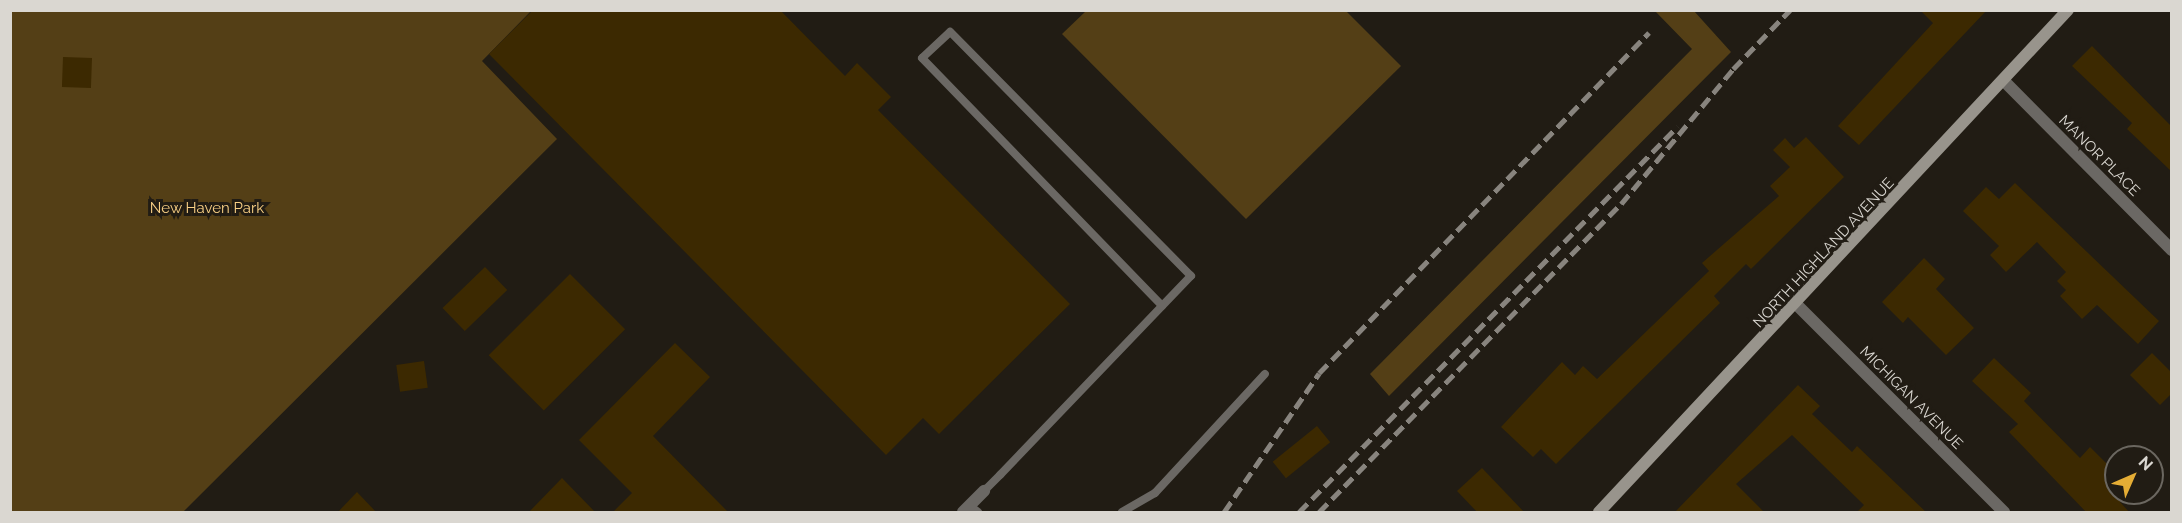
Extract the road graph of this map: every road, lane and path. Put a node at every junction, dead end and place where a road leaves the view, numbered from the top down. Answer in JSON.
{"nodes":[{"id":1,"x":2068,"y":10,"type":"edge"},
{"id":2,"x":2004,"y":82,"type":"junction"},
{"id":3,"x":2172,"y":250,"type":"edge"},
{"id":4,"x":1797,"y":305,"type":"junction"},
{"id":5,"x":1162,"y":306,"type":"junction"},
{"id":6,"x":1265,"y":374,"type":"dead end"},
{"id":7,"x":984,"y":491,"type":"joint"},
{"id":8,"x":970,"y":510,"type":"edge"},
{"id":9,"x":1600,"y":512,"type":"edge"},
{"id":10,"x":1122,"y":513,"type":"edge"},
{"id":11,"x":2004,"y":513,"type":"edge"}],
"edges":[{"from":1,"to":2,"type":"street","name":"NORTH HIGHLAND AVENUE"},
{"from":2,"to":3,"type":"street","name":"MANOR PLACE"},
{"from":2,"to":4,"type":"street","name":"NORTH HIGHLAND AVENUE"},
{"from":4,"to":9,"type":"street","name":"NORTH HIGHLAND AVENUE"},
{"from":4,"to":11,"type":"street","name":"MICHIGAN AVENUE"},
{"from":5,"to":5,"type":"lane"},
{"from":5,"to":7,"type":"lane"},
{"from":6,"to":10,"type":"lane"},
{"from":7,"to":8,"type":"street"}]}
